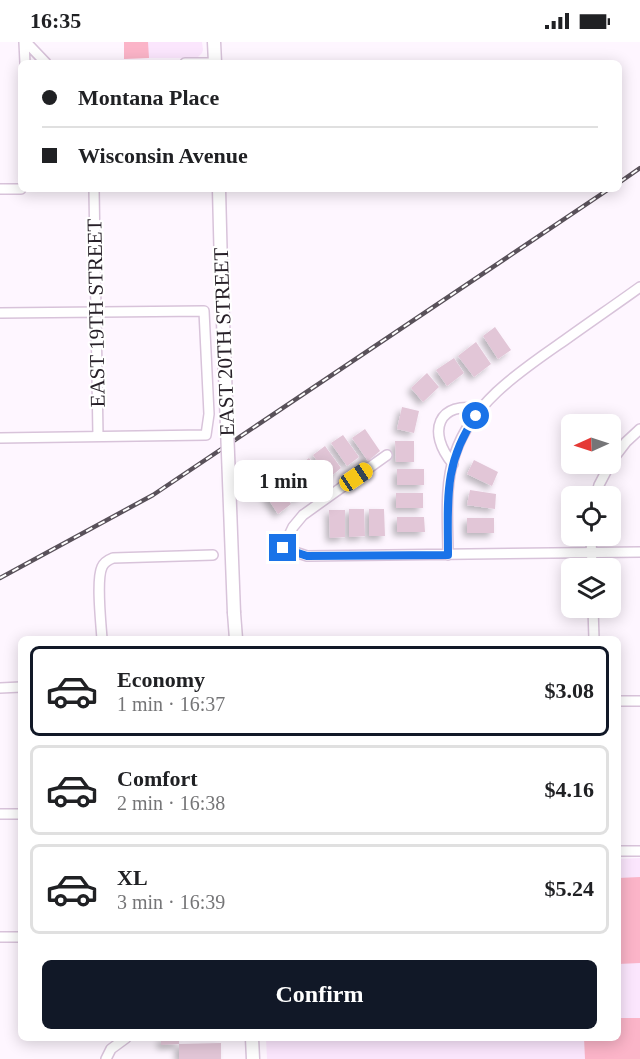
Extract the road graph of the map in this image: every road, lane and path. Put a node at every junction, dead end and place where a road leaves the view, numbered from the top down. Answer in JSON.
{"nodes":[{"id":1,"x":25,"y":42,"type":"edge"},
{"id":2,"x":214,"y":42,"type":"edge"},
{"id":3,"x":25,"y":60,"type":"edge"},
{"id":4,"x":43,"y":60,"type":"edge"},
{"id":5,"x":215,"y":60,"type":"edge"},
{"id":6,"x":0,"y":189,"type":"edge"},
{"id":7,"x":18,"y":189,"type":"edge"},
{"id":8,"x":94,"y":192,"type":"edge"},
{"id":9,"x":219,"y":192,"type":"edge"},
{"id":10,"x":640,"y":287,"type":"edge"},
{"id":11,"x":96,"y":312,"type":"junction"},
{"id":12,"x":0,"y":313,"type":"edge"},
{"id":13,"x":482,"y":409,"type":"junction"},
{"id":14,"x":640,"y":429,"type":"edge"},
{"id":15,"x":98,"y":436,"type":"junction"},
{"id":16,"x":0,"y":438,"type":"edge"},
{"id":17,"x":621,"y":449,"type":"edge"},
{"id":18,"x":387,"y":455,"type":"dead end"},
{"id":19,"x":453,"y":464,"type":"junction"},
{"id":20,"x":592,"y":546,"type":"edge"},
{"id":21,"x":640,"y":552,"type":"edge"},
{"id":22,"x":592,"y":553,"type":"junction"},
{"id":23,"x":213,"y":555,"type":"dead end"},
{"id":24,"x":448,"y":555,"type":"junction"},
{"id":25,"x":592,"y":558,"type":"edge"},
{"id":26,"x":593,"y":618,"type":"edge"},
{"id":27,"x":102,"y":636,"type":"edge"},
{"id":28,"x":236,"y":636,"type":"edge"},
{"id":29,"x":594,"y":636,"type":"edge"},
{"id":30,"x":18,"y":687,"type":"edge"},
{"id":31,"x":0,"y":688,"type":"edge"},
{"id":32,"x":621,"y":701,"type":"edge"},
{"id":33,"x":640,"y":701,"type":"edge"},
{"id":34,"x":0,"y":814,"type":"edge"},
{"id":35,"x":18,"y":814,"type":"edge"},
{"id":36,"x":640,"y":851,"type":"edge"},
{"id":37,"x":621,"y":852,"type":"edge"},
{"id":38,"x":0,"y":937,"type":"edge"},
{"id":39,"x":18,"y":937,"type":"edge"},
{"id":40,"x":122,"y":1041,"type":"edge"},
{"id":41,"x":252,"y":1041,"type":"edge"},
{"id":42,"x":106,"y":1059,"type":"edge"},
{"id":43,"x":252,"y":1059,"type":"edge"}],
"edges":[{"from":1,"to":3,"type":"street"},
{"from":1,"to":4,"type":"street"},
{"from":2,"to":5,"type":"main road"},
{"from":6,"to":7,"type":"street"},
{"from":8,"to":11,"type":"street","name":"EAST 19TH STREET"},
{"from":9,"to":28,"type":"main road","name":"EAST 20TH STREET","bridge":true},
{"from":10,"to":13,"type":"street"},
{"from":11,"to":12,"type":"street"},
{"from":11,"to":15,"type":"street","name":"EAST 19TH STREET"},
{"from":11,"to":15,"type":"street"},
{"from":13,"to":19,"type":"street"},
{"from":13,"to":19,"type":"street"},
{"from":14,"to":17,"type":"street"},
{"from":15,"to":16,"type":"street"},
{"from":18,"to":24,"type":"street"},
{"from":19,"to":24,"type":"street"},
{"from":20,"to":22,"type":"street"},
{"from":21,"to":22,"type":"street"},
{"from":22,"to":24,"type":"street"},
{"from":22,"to":25,"type":"street"},
{"from":23,"to":27,"type":"street"},
{"from":26,"to":29,"type":"street"},
{"from":30,"to":31,"type":"street"},
{"from":32,"to":33,"type":"street"},
{"from":34,"to":35,"type":"street"},
{"from":36,"to":37,"type":"street"},
{"from":38,"to":39,"type":"street"},
{"from":40,"to":42,"type":"street"},
{"from":41,"to":43,"type":"main road"}]}
